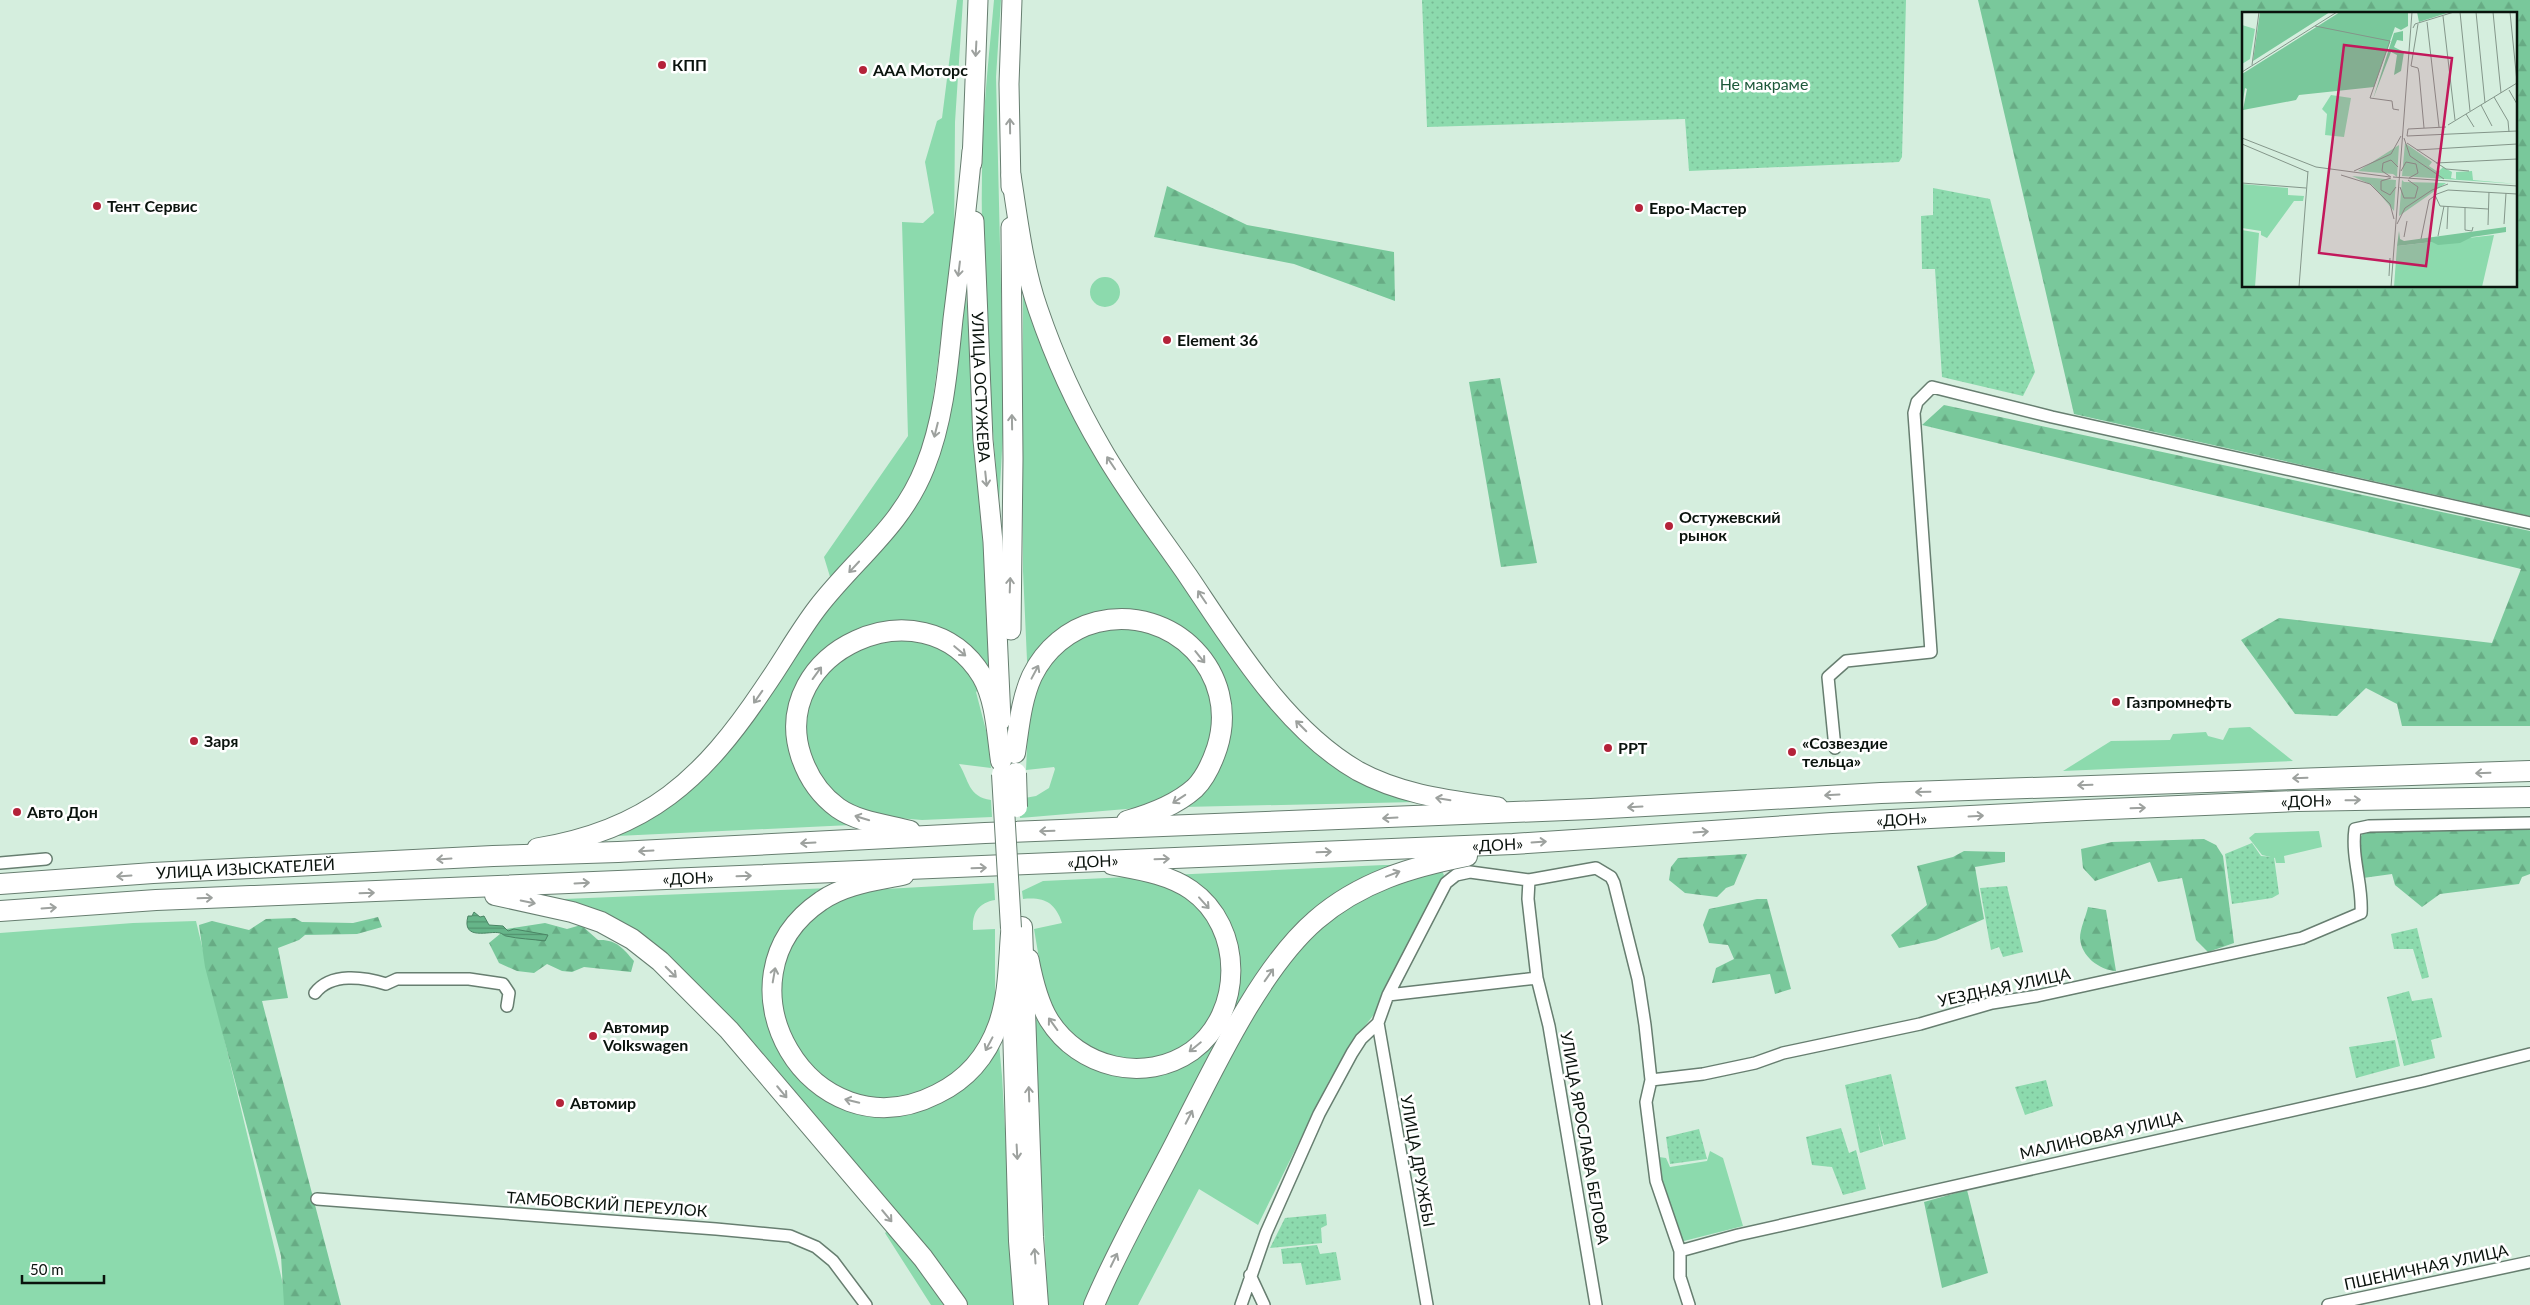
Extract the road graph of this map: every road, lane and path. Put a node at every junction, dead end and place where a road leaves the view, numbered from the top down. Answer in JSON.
{"nodes":[{"id":1,"x":978,"y":0,"type":"edge"},
{"id":2,"x":1012,"y":0,"type":"edge"},
{"id":3,"x":1021,"y":0,"type":"edge"},
{"id":4,"x":1009,"y":84,"type":"junction"},
{"id":5,"x":972,"y":151,"type":"junction"},
{"id":6,"x":1010,"y":175,"type":"junction"},
{"id":7,"x":2530,"y":523,"type":"edge"},
{"id":8,"x":1835,"y":748,"type":"dead end"},
{"id":9,"x":1009,"y":765,"type":"junction"},
{"id":10,"x":2530,"y":771,"type":"edge"},
{"id":11,"x":2530,"y":796,"type":"edge"},
{"id":12,"x":1526,"y":812,"type":"junction"},
{"id":13,"x":2530,"y":823,"type":"edge"},
{"id":14,"x":1096,"y":829,"type":"junction"},
{"id":15,"x":926,"y":836,"type":"junction"},
{"id":16,"x":1513,"y":844,"type":"junction"},
{"id":17,"x":493,"y":856,"type":"junction"},
{"id":18,"x":46,"y":859,"type":"dead end"},
{"id":19,"x":1096,"y":862,"type":"junction"},
{"id":20,"x":0,"y":864,"type":"edge"},
{"id":21,"x":930,"y":869,"type":"junction"},
{"id":22,"x":1529,"y":880,"type":"junction"},
{"id":23,"x":0,"y":884,"type":"edge"},
{"id":24,"x":463,"y":889,"type":"junction"},
{"id":25,"x":0,"y":911,"type":"edge"},
{"id":26,"x":1016,"y":927,"type":"junction"},
{"id":27,"x":1537,"y":978,"type":"junction"},
{"id":28,"x":315,"y":993,"type":"dead end"},
{"id":29,"x":1388,"y":995,"type":"junction"},
{"id":30,"x":507,"y":1006,"type":"dead end"},
{"id":31,"x":1378,"y":1023,"type":"junction"},
{"id":32,"x":2530,"y":1054,"type":"edge"},
{"id":33,"x":1651,"y":1080,"type":"junction"},
{"id":34,"x":317,"y":1199,"type":"dead end"},
{"id":35,"x":1680,"y":1250,"type":"junction"},
{"id":36,"x":2530,"y":1262,"type":"edge"},
{"id":37,"x":1250,"y":1275,"type":"junction"},
{"id":38,"x":861,"y":1303,"type":"edge"},
{"id":39,"x":957,"y":1305,"type":"edge"},
{"id":40,"x":1024,"y":1305,"type":"edge"},
{"id":41,"x":1038,"y":1305,"type":"edge"},
{"id":42,"x":1094,"y":1305,"type":"edge"},
{"id":43,"x":1241,"y":1305,"type":"edge"},
{"id":44,"x":1264,"y":1305,"type":"edge"},
{"id":45,"x":1427,"y":1305,"type":"edge"},
{"id":46,"x":1596,"y":1305,"type":"edge"},
{"id":47,"x":1689,"y":1305,"type":"edge"},
{"id":48,"x":2328,"y":1305,"type":"edge"}],
"edges":[{"from":1,"to":5,"type":"main road","name":"УЛИЦА ОСТУЖЕВА","one_way":true},
{"from":2,"to":4,"type":"main road","name":"УЛИЦА ОСТУЖЕВА"},
{"from":3,"to":4,"type":"main road"},
{"from":6,"to":4,"type":"main road","name":"УЛИЦА ОСТУЖЕВА","one_way":true},
{"from":5,"to":9,"type":"main road","name":"УЛИЦА ОСТУЖЕВА","one_way":true},
{"from":5,"to":17,"type":"main road","one_way":true},
{"from":9,"to":6,"type":"main road","name":"УЛИЦА ОСТУЖЕВА","one_way":true},
{"from":12,"to":6,"type":"main road","one_way":true},
{"from":7,"to":8,"type":"street"},
{"from":9,"to":14,"type":"highway","one_way":true},
{"from":15,"to":9,"type":"highway","one_way":true},
{"from":9,"to":26,"type":"highway","bridge":true},
{"from":10,"to":12,"type":"highway","name":"«ДОН»","one_way":true},
{"from":16,"to":11,"type":"highway","name":"«ДОН»","one_way":true},
{"from":12,"to":14,"type":"highway","name":"«ДОН»","one_way":true},
{"from":13,"to":33,"type":"street","name":"УЕЗДНАЯ УЛИЦА"},
{"from":14,"to":15,"type":"highway","name":"«ДОН»","one_way":true},
{"from":15,"to":17,"type":"highway","name":"«ДОН»","one_way":true},
{"from":19,"to":16,"type":"highway","name":"«ДОН»","one_way":true},
{"from":42,"to":16,"type":"highway","one_way":true},
{"from":17,"to":23,"type":"highway","name":"УЛИЦА ИЗЫСКАТЕЛЕЙ","one_way":true},
{"from":18,"to":20,"type":"street"},
{"from":21,"to":19,"type":"highway","name":"«ДОН»","one_way":true},
{"from":19,"to":26,"type":"main road","one_way":true},
{"from":24,"to":21,"type":"highway","name":"«ДОН»","one_way":true},
{"from":26,"to":21,"type":"main road","one_way":true},
{"from":22,"to":27,"type":"street","name":"УЛИЦА ЯРОСЛАВА БЕЛОВА"},
{"from":22,"to":29,"type":"street"},
{"from":22,"to":33,"type":"street"},
{"from":25,"to":24,"type":"highway","name":"УЛИЦА ИЗЫСКАТЕЛЕЙ","one_way":true},
{"from":24,"to":39,"type":"highway","one_way":true},
{"from":26,"to":40,"type":"highway","one_way":true},
{"from":41,"to":26,"type":"highway","one_way":true},
{"from":27,"to":29,"type":"street"},
{"from":27,"to":46,"type":"street","name":"УЛИЦА ЯРОСЛАВА БЕЛОВА"},
{"from":28,"to":30,"type":"street"},
{"from":29,"to":31,"type":"street"},
{"from":31,"to":37,"type":"street"},
{"from":31,"to":45,"type":"street","name":"УЛИЦА ДРУЖБЫ"},
{"from":32,"to":35,"type":"street","name":"МАЛИНОВАЯ УЛИЦА"},
{"from":33,"to":35,"type":"street"},
{"from":34,"to":38,"type":"street","name":"ТАМБОВСКИЙ ПЕРЕУЛОК"},
{"from":35,"to":47,"type":"street"},
{"from":36,"to":48,"type":"street","name":"ПШЕНИЧНАЯ УЛИЦА"},
{"from":37,"to":43,"type":"street"},
{"from":37,"to":44,"type":"street"}]}
